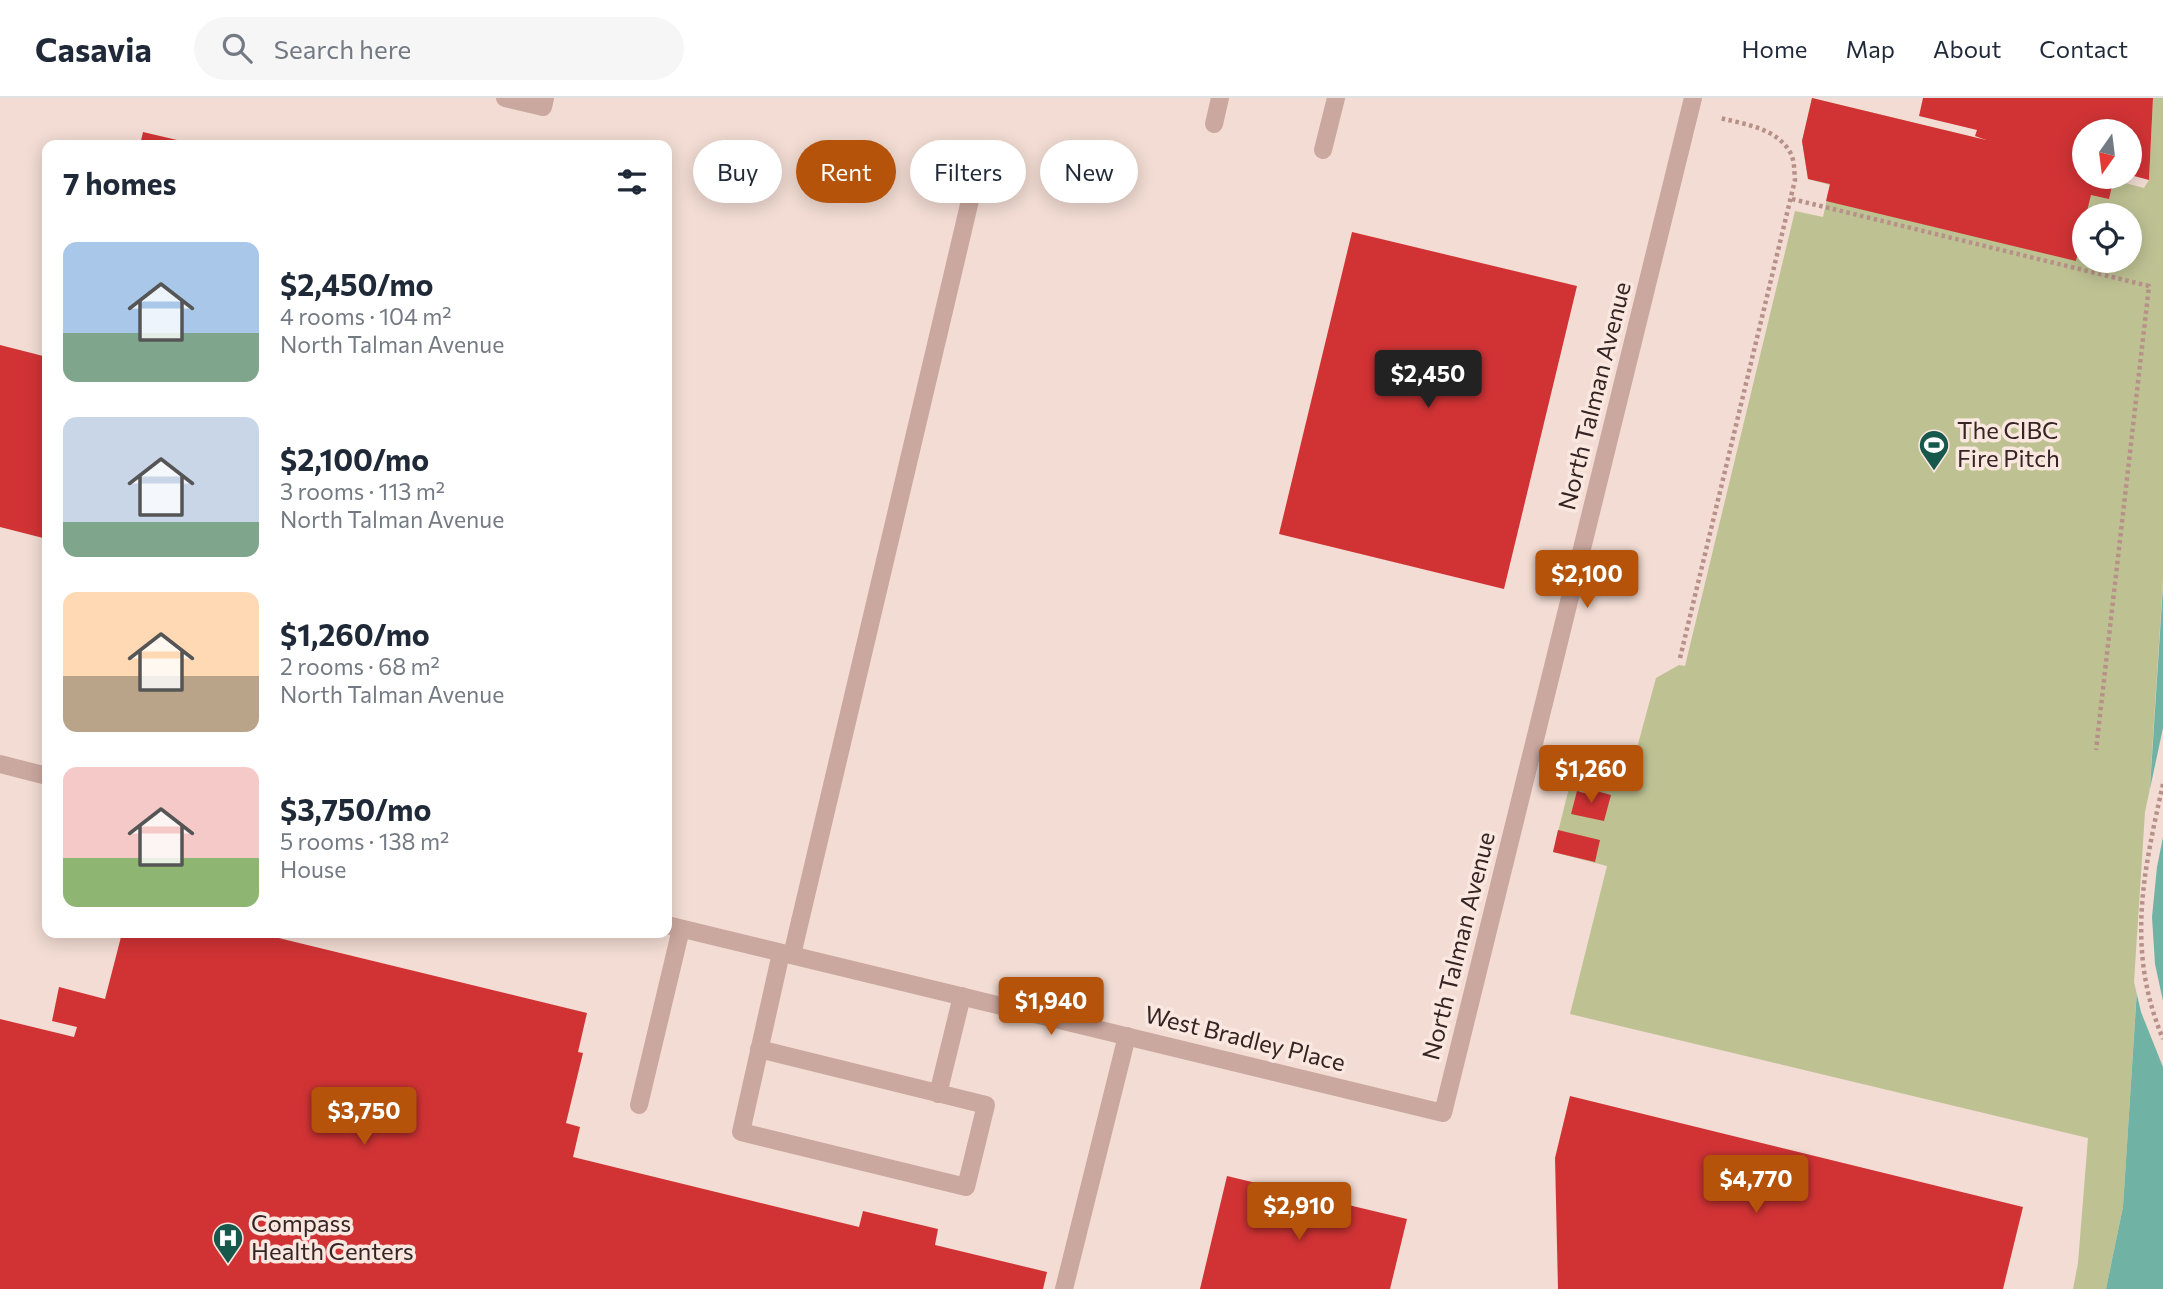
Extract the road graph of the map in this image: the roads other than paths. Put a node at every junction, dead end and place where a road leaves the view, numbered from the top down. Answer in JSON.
{"nodes":[{"id":1,"x":505,"y":98,"type":"edge"},
{"id":2,"x":545,"y":98,"type":"edge"},
{"id":3,"x":1220,"y":98,"type":"edge"},
{"id":4,"x":1336,"y":98,"type":"edge"},
{"id":5,"x":1693,"y":98,"type":"edge"},
{"id":6,"x":1214,"y":124,"type":"dead end"},
{"id":7,"x":1324,"y":150,"type":"dead end"},
{"id":8,"x":969,"y":203,"type":"edge"},
{"id":9,"x":0,"y":764,"type":"edge"},
{"id":10,"x":42,"y":775,"type":"edge"},
{"id":11,"x":674,"y":927,"type":"edge"},
{"id":12,"x":672,"y":938,"type":"edge"},
{"id":13,"x":786,"y":954,"type":"junction"},
{"id":14,"x":962,"y":996,"type":"junction"},
{"id":15,"x":1127,"y":1036,"type":"junction"},
{"id":16,"x":759,"y":1049,"type":"junction"},
{"id":17,"x":938,"y":1094,"type":"junction"},
{"id":18,"x":639,"y":1105,"type":"dead end"},
{"id":19,"x":1443,"y":1112,"type":"joint"},
{"id":20,"x":1064,"y":1289,"type":"edge"}],
"edges":[{"from":1,"to":2,"type":"street"},
{"from":3,"to":6,"type":"street"},
{"from":4,"to":7,"type":"street"},
{"from":5,"to":19,"type":"street","name":"North Talman Avenue"},
{"from":8,"to":13,"type":"street"},
{"from":9,"to":10,"type":"street"},
{"from":11,"to":13,"type":"street","name":"West Bradley Place"},
{"from":12,"to":18,"type":"street"},
{"from":13,"to":14,"type":"street","name":"West Bradley Place"},
{"from":13,"to":16,"type":"street"},
{"from":14,"to":15,"type":"street","name":"West Bradley Place"},
{"from":14,"to":17,"type":"street"},
{"from":15,"to":19,"type":"street","name":"West Bradley Place"},
{"from":15,"to":20,"type":"street"},
{"from":16,"to":17,"type":"street"},
{"from":16,"to":17,"type":"street"}]}
